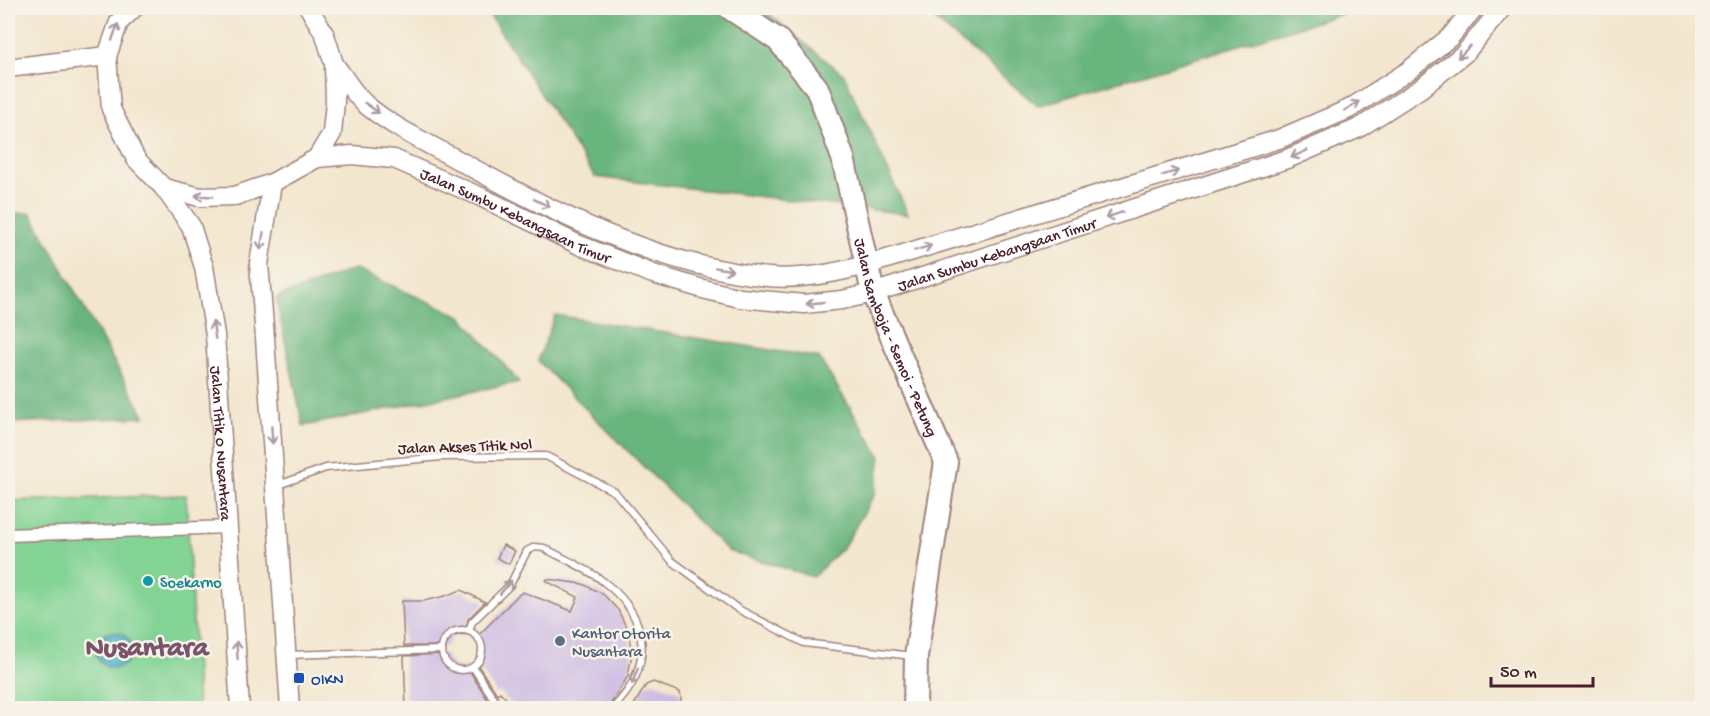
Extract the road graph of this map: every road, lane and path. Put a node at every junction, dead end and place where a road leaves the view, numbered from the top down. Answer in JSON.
{"nodes":[{"id":1,"x":134,"y":8,"type":"edge"},
{"id":2,"x":309,"y":8,"type":"edge"},
{"id":3,"x":730,"y":8,"type":"edge"},
{"id":4,"x":1474,"y":8,"type":"edge"},
{"id":5,"x":1502,"y":8,"type":"edge"},
{"id":6,"x":107,"y":56,"type":"junction"},
{"id":7,"x":334,"y":64,"type":"junction"},
{"id":8,"x":8,"y":68,"type":"edge"},
{"id":9,"x":317,"y":158,"type":"junction"},
{"id":10,"x":272,"y":183,"type":"junction"},
{"id":11,"x":164,"y":188,"type":"junction"},
{"id":12,"x":867,"y":265,"type":"junction"},
{"id":13,"x":873,"y":293,"type":"junction"},
{"id":14,"x":275,"y":486,"type":"junction"},
{"id":15,"x":228,"y":526,"type":"junction"},
{"id":16,"x":8,"y":535,"type":"edge"},
{"id":17,"x":469,"y":631,"type":"junction"},
{"id":18,"x":442,"y":650,"type":"junction"},
{"id":19,"x":287,"y":655,"type":"junction"},
{"id":20,"x":916,"y":656,"type":"junction"},
{"id":21,"x":474,"y":667,"type":"junction"},
{"id":22,"x":240,"y":708,"type":"edge"},
{"id":23,"x":290,"y":708,"type":"edge"},
{"id":24,"x":500,"y":708,"type":"edge"},
{"id":25,"x":613,"y":708,"type":"edge"},
{"id":26,"x":915,"y":708,"type":"edge"}],
"edges":[{"from":6,"to":1,"type":"street","one_way":true},
{"from":2,"to":7,"type":"street","name":"Jalan Sumbu Kebangsaan Timur"},
{"from":3,"to":12,"type":"highway","name":"Jalan Samboja - Semoi - Petung"},
{"from":12,"to":4,"type":"street","name":"Jalan Sumbu Kebangsaan Timur","one_way":true},
{"from":5,"to":13,"type":"street","name":"Jalan Sumbu Kebangsaan Timur","one_way":true},
{"from":6,"to":8,"type":"street"},
{"from":6,"to":11,"type":"street"},
{"from":7,"to":9,"type":"street","name":"Jalan Sumbu Kebangsaan Timur"},
{"from":7,"to":12,"type":"street","name":"Jalan Sumbu Kebangsaan Timur","one_way":true},
{"from":9,"to":10,"type":"street","name":"Jalan Sumbu Kebangsaan Timur"},
{"from":13,"to":9,"type":"street","name":"Jalan Sumbu Kebangsaan Timur","one_way":true},
{"from":10,"to":11,"type":"street","name":"Jalan Sumbu Kebangsaan Timur","one_way":true},
{"from":10,"to":14,"type":"street","one_way":true},
{"from":15,"to":11,"type":"street","name":"Jalan Titik 0 Nusantara","one_way":true},
{"from":12,"to":13,"type":"highway","name":"Jalan Samboja - Semoi - Petung"},
{"from":13,"to":20,"type":"highway","name":"Jalan Samboja - Semoi - Petung"},
{"from":14,"to":19,"type":"street"},
{"from":14,"to":20,"type":"lane","name":"Jalan Akses Titik Nol"},
{"from":15,"to":16,"type":"street"},
{"from":22,"to":15,"type":"street","name":"Jalan Titik 0 Nusantara","one_way":true},
{"from":17,"to":18,"type":"lane"},
{"from":17,"to":21,"type":"lane"},
{"from":17,"to":25,"type":"lane","one_way":true},
{"from":18,"to":19,"type":"lane"},
{"from":18,"to":21,"type":"lane"},
{"from":19,"to":23,"type":"street"},
{"from":20,"to":26,"type":"highway","name":"Jalan Samboja - Semoi - Petung"},
{"from":21,"to":24,"type":"lane"}]}
